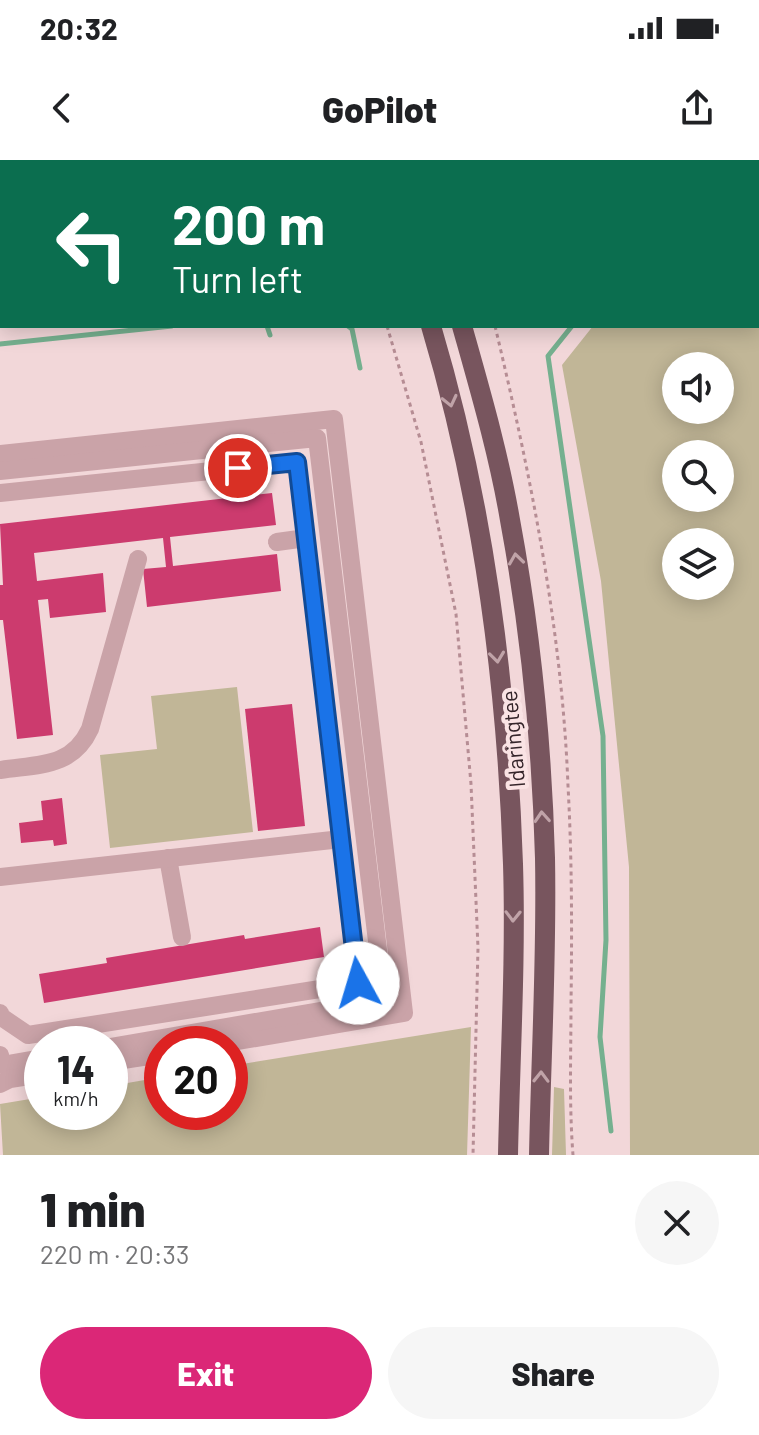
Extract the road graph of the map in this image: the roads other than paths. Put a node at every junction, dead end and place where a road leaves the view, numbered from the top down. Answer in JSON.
{"nodes":[{"id":1,"x":431,"y":328,"type":"edge"},
{"id":2,"x":463,"y":328,"type":"edge"},
{"id":3,"x":0,"y":454,"type":"edge"},
{"id":4,"x":0,"y":471,"type":"edge"},
{"id":5,"x":0,"y":493,"type":"edge"},
{"id":6,"x":306,"y":538,"type":"junction"},
{"id":7,"x":277,"y":542,"type":"dead end"},
{"id":8,"x":138,"y":559,"type":"dead end"},
{"id":9,"x":0,"y":770,"type":"edge"},
{"id":10,"x":341,"y":839,"type":"junction"},
{"id":11,"x":168,"y":858,"type":"junction"},
{"id":12,"x":0,"y":877,"type":"edge"},
{"id":13,"x":182,"y":937,"type":"dead end"},
{"id":14,"x":0,"y":1016,"type":"edge"},
{"id":15,"x":248,"y":1039,"type":"edge"},
{"id":16,"x":128,"y":1044,"type":"edge"},
{"id":17,"x":0,"y":1055,"type":"edge"},
{"id":18,"x":24,"y":1061,"type":"edge"},
{"id":19,"x":24,"y":1078,"type":"edge"},
{"id":20,"x":0,"y":1084,"type":"edge"},
{"id":21,"x":508,"y":1155,"type":"edge"},
{"id":22,"x":539,"y":1155,"type":"edge"}],
"edges":[{"from":1,"to":21,"type":"main road","name":"Idaringtee","one_way":true},
{"from":22,"to":2,"type":"main road","name":"Idaringtee","one_way":true},
{"from":3,"to":15,"type":"lane"},
{"from":4,"to":16,"type":"lane"},
{"from":5,"to":6,"type":"lane"},
{"from":6,"to":7,"type":"lane"},
{"from":6,"to":10,"type":"lane"},
{"from":8,"to":9,"type":"lane"},
{"from":10,"to":11,"type":"lane"},
{"from":10,"to":14,"type":"lane"},
{"from":11,"to":12,"type":"lane"},
{"from":11,"to":13,"type":"lane"},
{"from":17,"to":18,"type":"lane"},
{"from":19,"to":20,"type":"lane"}]}
